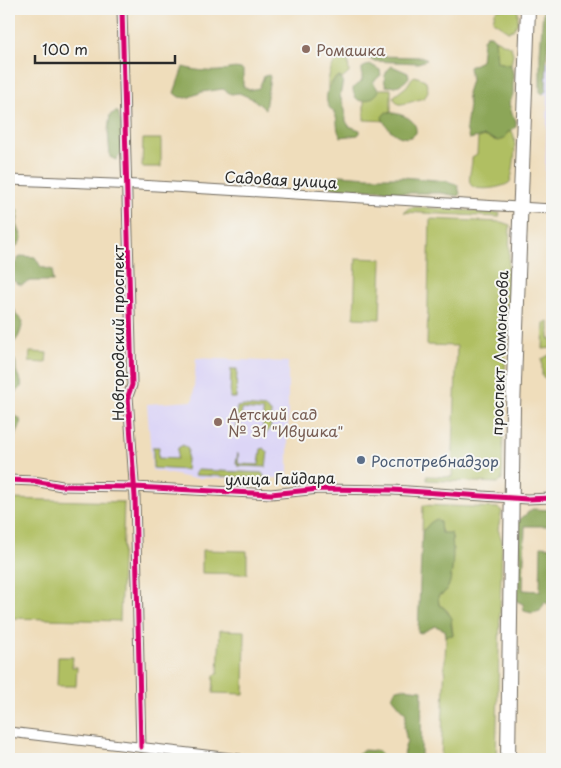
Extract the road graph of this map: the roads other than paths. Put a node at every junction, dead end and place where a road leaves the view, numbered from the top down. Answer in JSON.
{"nodes":[{"id":1,"x":122,"y":9,"type":"edge"},
{"id":2,"x":528,"y":9,"type":"edge"},
{"id":3,"x":9,"y":180,"type":"edge"},
{"id":4,"x":128,"y":184,"type":"junction"},
{"id":5,"x":521,"y":206,"type":"junction"},
{"id":6,"x":552,"y":209,"type":"edge"},
{"id":7,"x":9,"y":480,"type":"edge"},
{"id":8,"x":134,"y":487,"type":"junction"},
{"id":9,"x":511,"y":498,"type":"junction"},
{"id":10,"x":552,"y":498,"type":"edge"},
{"id":11,"x":9,"y":732,"type":"edge"},
{"id":12,"x":141,"y":747,"type":"junction"},
{"id":13,"x":240,"y":759,"type":"edge"},
{"id":14,"x":508,"y":759,"type":"edge"}],
"edges":[{"from":1,"to":4,"type":"street","name":"Новгородский проспект"},
{"from":2,"to":5,"type":"main road","name":"проспект Ломоносова"},
{"from":3,"to":4,"type":"street","name":"Садовая улица"},
{"from":4,"to":5,"type":"street","name":"Садовая улица"},
{"from":4,"to":8,"type":"street","name":"Новгородский проспект"},
{"from":5,"to":6,"type":"street","name":"Садовая улица"},
{"from":5,"to":9,"type":"main road","name":"проспект Ломоносова"},
{"from":7,"to":8,"type":"street","name":"улица Гайдара"},
{"from":8,"to":9,"type":"street","name":"улица Гайдара"},
{"from":8,"to":12,"type":"street","name":"Новгородский проспект"},
{"from":9,"to":10,"type":"street","name":"улица Гайдара"},
{"from":9,"to":14,"type":"main road","name":"проспект Ломоносова"},
{"from":11,"to":12,"type":"street"},
{"from":12,"to":13,"type":"street"}]}
